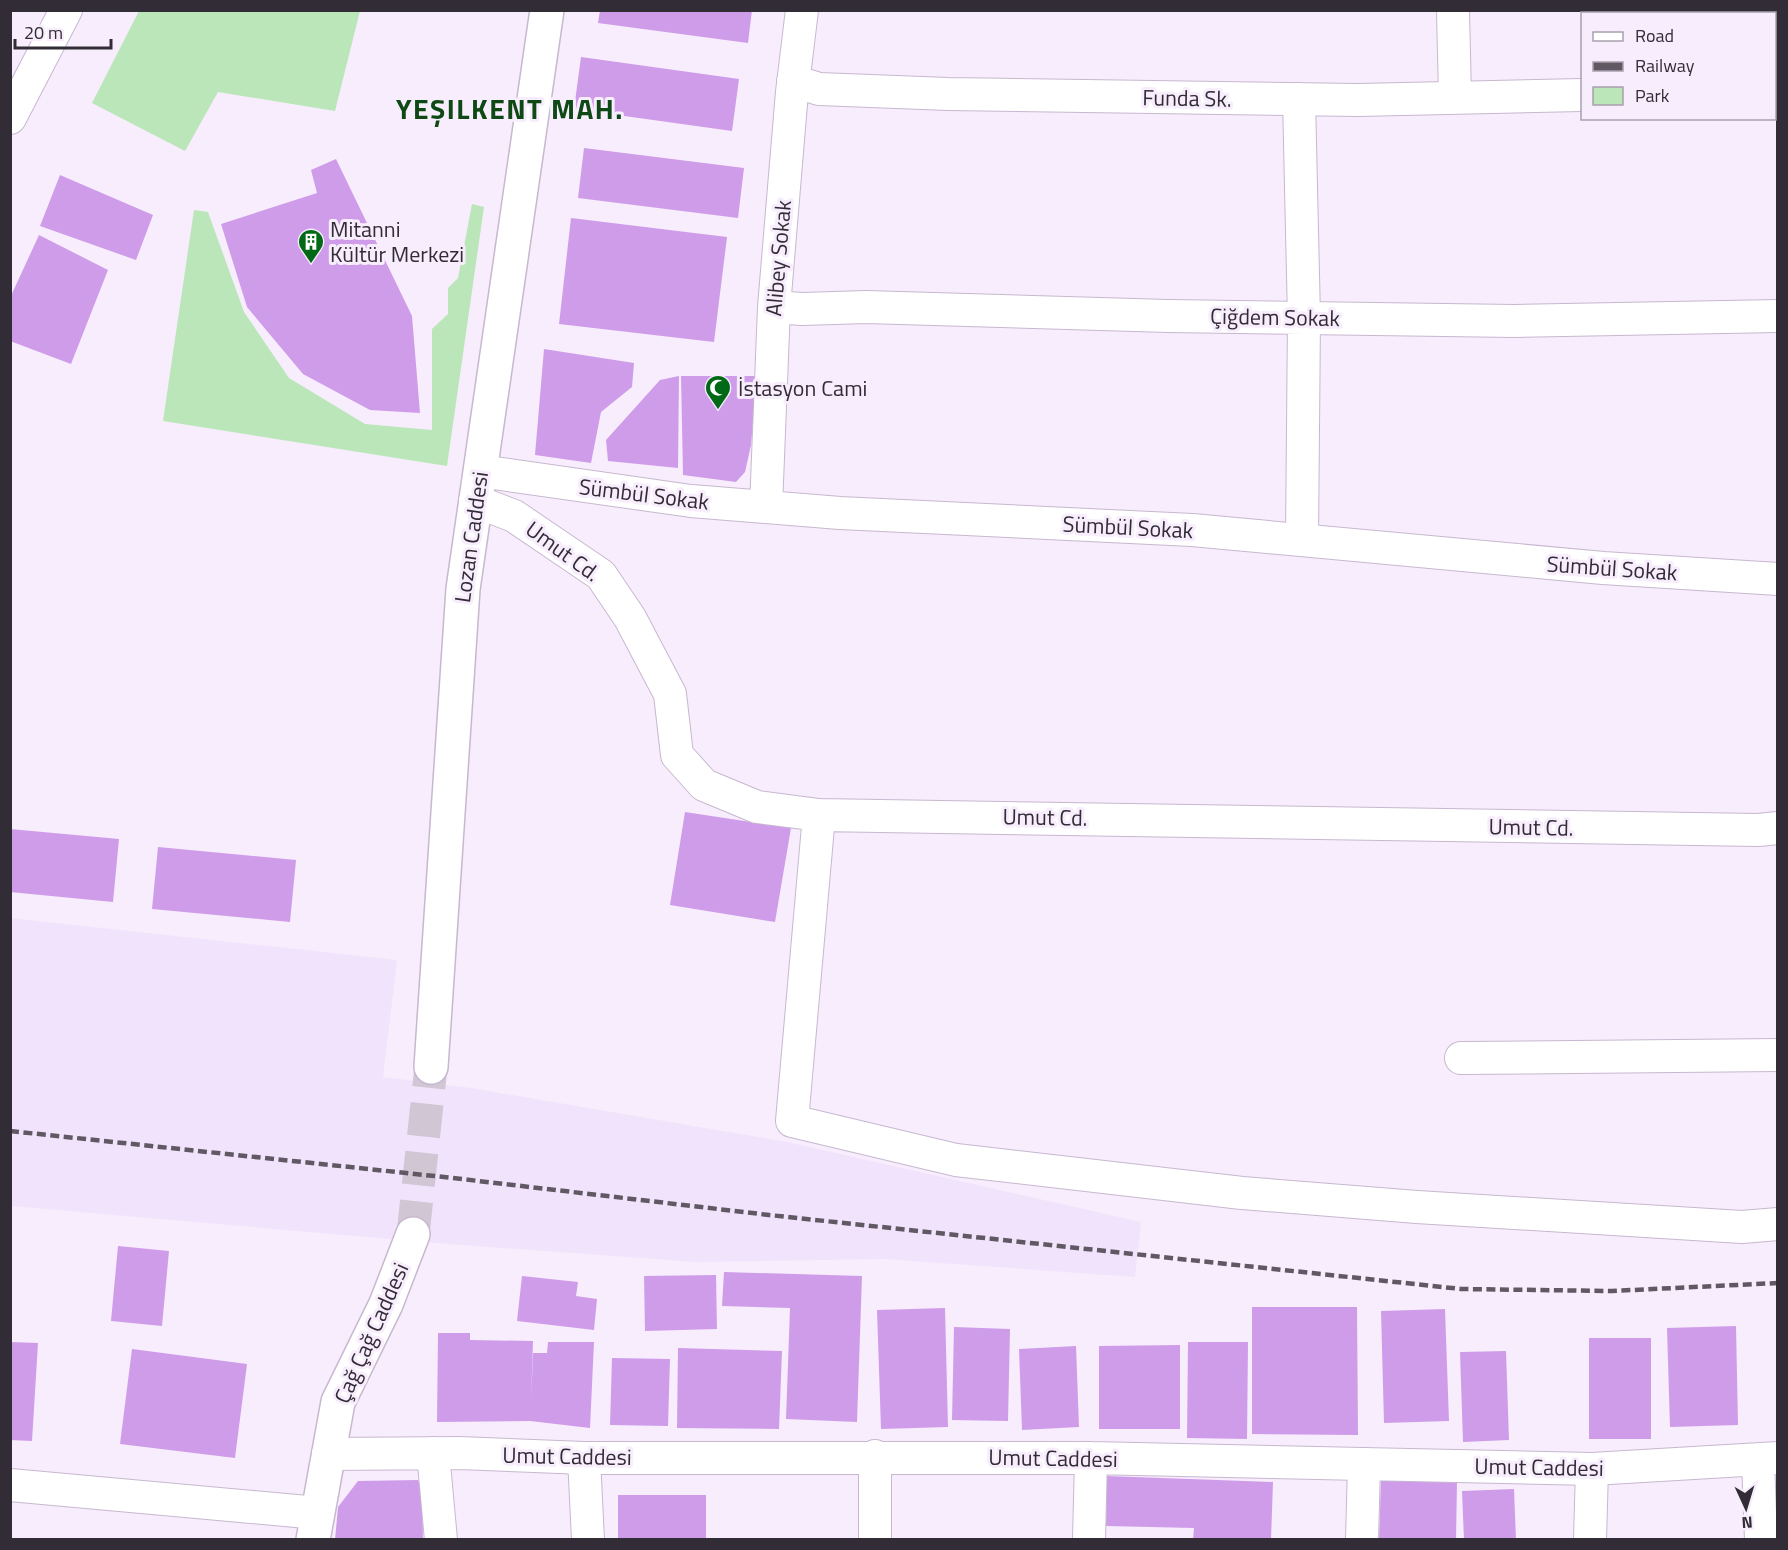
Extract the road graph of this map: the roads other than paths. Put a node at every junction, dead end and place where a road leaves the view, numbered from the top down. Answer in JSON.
{"nodes":[{"id":1,"x":547,"y":10,"type":"edge"},
{"id":2,"x":802,"y":10,"type":"edge"},
{"id":3,"x":1454,"y":10,"type":"edge"},
{"id":4,"x":54,"y":15,"type":"edge"},
{"id":5,"x":793,"y":81,"type":"junction"},
{"id":6,"x":1581,"y":95,"type":"edge"},
{"id":7,"x":1455,"y":98,"type":"junction"},
{"id":8,"x":1299,"y":99,"type":"junction"},
{"id":9,"x":10,"y":118,"type":"edge"},
{"id":10,"x":774,"y":308,"type":"junction"},
{"id":11,"x":1778,"y":316,"type":"edge"},
{"id":12,"x":1304,"y":318,"type":"junction"},
{"id":13,"x":478,"y":486,"type":"junction"},
{"id":14,"x":766,"y":507,"type":"junction"},
{"id":15,"x":1302,"y":540,"type":"junction"},
{"id":16,"x":1778,"y":579,"type":"edge"},
{"id":17,"x":819,"y":815,"type":"junction"},
{"id":18,"x":1778,"y":828,"type":"edge"},
{"id":19,"x":1778,"y":1055,"type":"edge"},
{"id":20,"x":1461,"y":1058,"type":"dead end"},
{"id":21,"x":431,"y":1067,"type":"tunnel mouth"},
{"id":22,"x":1778,"y":1224,"type":"edge"},
{"id":23,"x":413,"y":1234,"type":"tunnel mouth"},
{"id":24,"x":434,"y":1453,"type":"junction"},
{"id":25,"x":328,"y":1454,"type":"junction"},
{"id":26,"x":875,"y":1456,"type":"junction"},
{"id":27,"x":585,"y":1458,"type":"junction"},
{"id":28,"x":1091,"y":1458,"type":"junction"},
{"id":29,"x":1768,"y":1459,"type":"edge"},
{"id":30,"x":1364,"y":1464,"type":"junction"},
{"id":31,"x":1592,"y":1469,"type":"junction"},
{"id":32,"x":10,"y":1485,"type":"edge"},
{"id":33,"x":315,"y":1526,"type":"edge"},
{"id":34,"x":441,"y":1539,"type":"edge"},
{"id":35,"x":588,"y":1539,"type":"edge"},
{"id":36,"x":874,"y":1539,"type":"edge"},
{"id":37,"x":1089,"y":1539,"type":"edge"},
{"id":38,"x":1362,"y":1539,"type":"edge"},
{"id":39,"x":1590,"y":1539,"type":"edge"},
{"id":40,"x":1761,"y":1539,"type":"edge"}],
"edges":[{"from":1,"to":13,"type":"main road","name":"Lozan Caddesi"},
{"from":2,"to":5,"type":"street","name":"Alibey Sokak"},
{"from":3,"to":7,"type":"street"},
{"from":4,"to":9,"type":"street"},
{"from":5,"to":8,"type":"street","name":"Funda Sk."},
{"from":5,"to":10,"type":"street","name":"Alibey Sokak"},
{"from":6,"to":7,"type":"street","name":"Funda Sk."},
{"from":7,"to":8,"type":"street","name":"Funda Sk."},
{"from":8,"to":12,"type":"street"},
{"from":10,"to":12,"type":"street","name":"Çiğdem Sokak"},
{"from":10,"to":14,"type":"street","name":"Alibey Sokak"},
{"from":11,"to":12,"type":"street","name":"Çiğdem Sokak"},
{"from":12,"to":15,"type":"street"},
{"from":13,"to":14,"type":"street","name":"Sümbül Sokak"},
{"from":13,"to":17,"type":"street","name":"Umut Cd."},
{"from":13,"to":21,"type":"main road","name":"Lozan Caddesi"},
{"from":14,"to":15,"type":"street","name":"Sümbül Sokak"},
{"from":15,"to":16,"type":"street","name":"Sümbül Sokak"},
{"from":17,"to":18,"type":"street","name":"Umut Cd."},
{"from":17,"to":22,"type":"street"},
{"from":19,"to":20,"type":"street"},
{"from":23,"to":25,"type":"main road","name":"Çağ Çağ Caddesi"},
{"from":24,"to":25,"type":"street","name":"Umut Caddesi"},
{"from":24,"to":27,"type":"street","name":"Umut Caddesi"},
{"from":24,"to":34,"type":"street"},
{"from":25,"to":33,"type":"main road","name":"Çağ Çağ Caddesi"},
{"from":26,"to":27,"type":"street","name":"Umut Caddesi"},
{"from":26,"to":28,"type":"street","name":"Umut Caddesi"},
{"from":26,"to":36,"type":"street"},
{"from":27,"to":35,"type":"street"},
{"from":28,"to":30,"type":"street","name":"Umut Caddesi"},
{"from":28,"to":37,"type":"street"},
{"from":29,"to":31,"type":"street","name":"Umut Caddesi"},
{"from":29,"to":40,"type":"street"},
{"from":30,"to":31,"type":"street","name":"Umut Caddesi"},
{"from":30,"to":38,"type":"street"},
{"from":31,"to":39,"type":"street"},
{"from":32,"to":33,"type":"street"}]}
